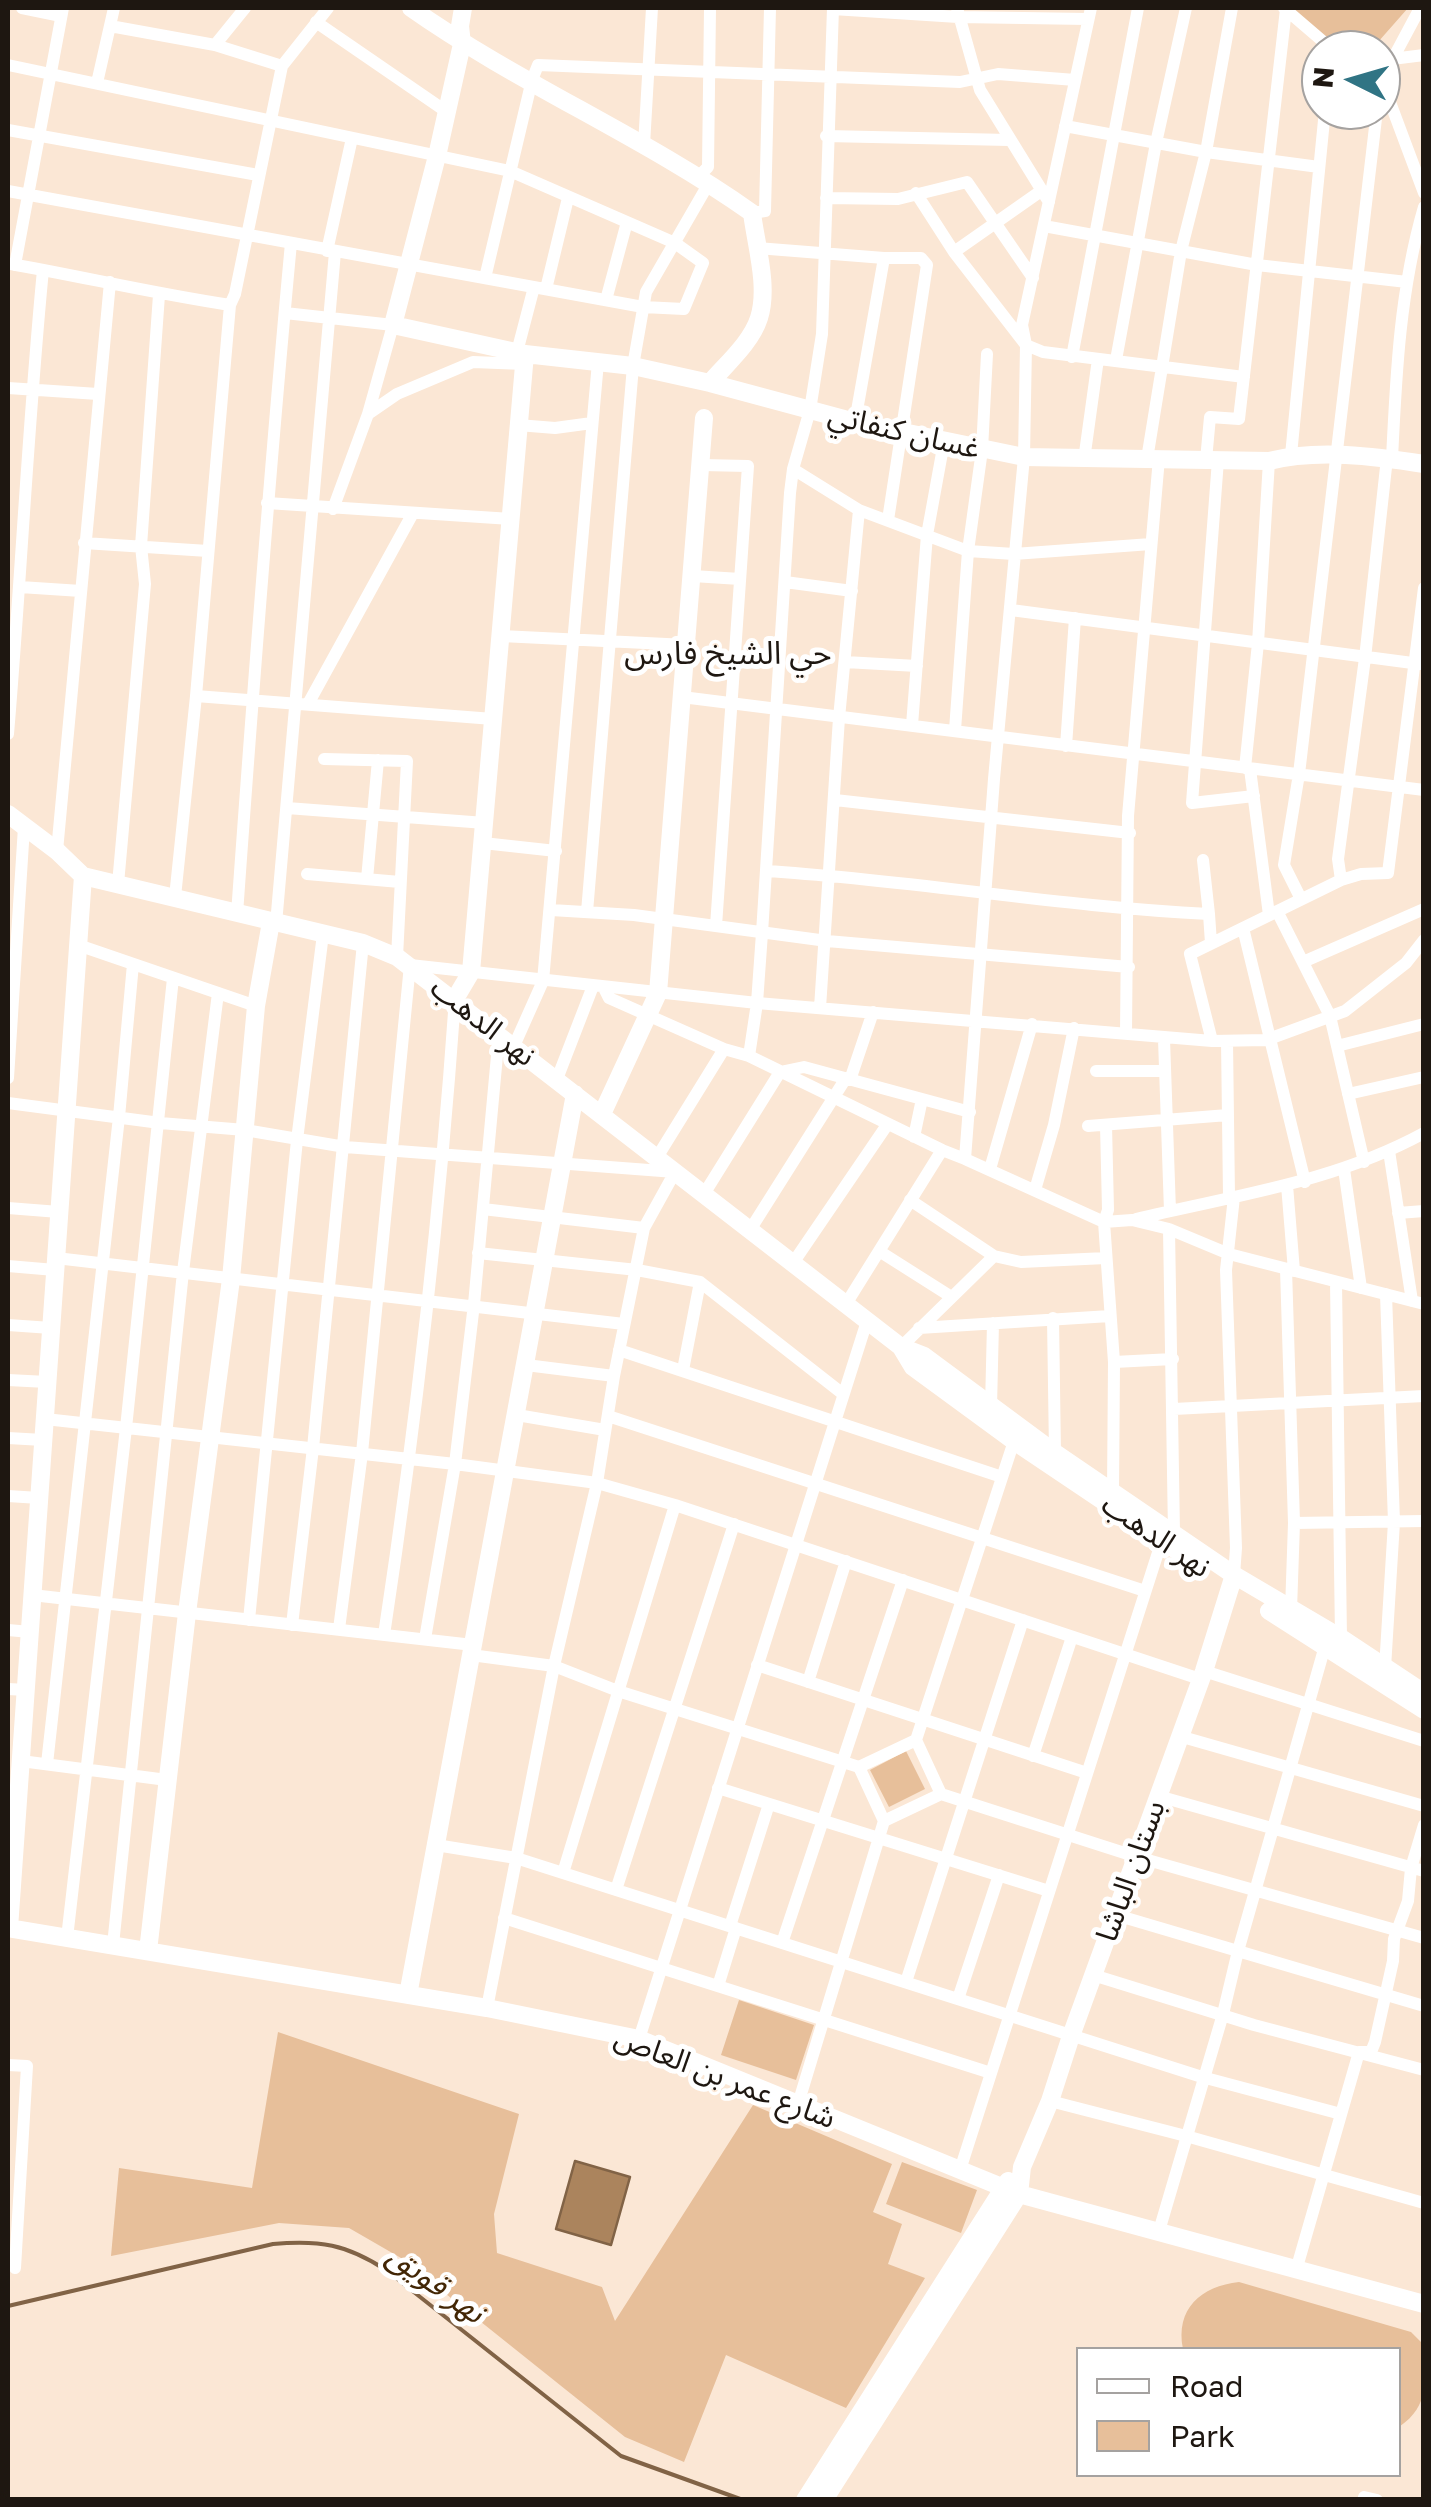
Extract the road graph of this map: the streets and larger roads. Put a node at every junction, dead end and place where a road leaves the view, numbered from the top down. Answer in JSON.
{"nodes":[{"id":1,"x":22,"y":8,"type":"edge"},
{"id":2,"x":114,"y":8,"type":"edge"},
{"id":3,"x":245,"y":8,"type":"edge"},
{"id":4,"x":328,"y":8,"type":"edge"},
{"id":5,"x":411,"y":8,"type":"edge"},
{"id":6,"x":463,"y":8,"type":"edge"},
{"id":7,"x":652,"y":8,"type":"edge"},
{"id":8,"x":710,"y":8,"type":"edge"},
{"id":9,"x":770,"y":8,"type":"edge"},
{"id":10,"x":832,"y":8,"type":"edge"},
{"id":11,"x":1138,"y":8,"type":"edge"},
{"id":12,"x":1186,"y":8,"type":"edge"},
{"id":13,"x":1232,"y":8,"type":"edge"},
{"id":14,"x":1285,"y":8,"type":"edge"},
{"id":15,"x":1420,"y":8,"type":"edge"},
{"id":16,"x":62,"y":12,"type":"edge"},
{"id":17,"x":958,"y":12,"type":"edge"},
{"id":18,"x":1090,"y":13,"type":"edge"},
{"id":19,"x":316,"y":22,"type":"junction"},
{"id":20,"x":110,"y":26,"type":"junction"},
{"id":21,"x":1310,"y":30,"type":"edge"},
{"id":22,"x":1401,"y":43,"type":"edge"},
{"id":23,"x":462,"y":44,"type":"junction"},
{"id":24,"x":214,"y":46,"type":"junction"},
{"id":25,"x":8,"y":65,"type":"edge"},
{"id":26,"x":282,"y":66,"type":"junction"},
{"id":27,"x":650,"y":68,"type":"junction"},
{"id":28,"x":709,"y":71,"type":"junction"},
{"id":29,"x":50,"y":74,"type":"junction"},
{"id":30,"x":769,"y":74,"type":"junction"},
{"id":31,"x":831,"y":76,"type":"junction"},
{"id":32,"x":977,"y":79,"type":"junction"},
{"id":33,"x":532,"y":80,"type":"junction"},
{"id":34,"x":1074,"y":80,"type":"junction"},
{"id":35,"x":97,"y":83,"type":"junction"},
{"id":36,"x":447,"y":112,"type":"junction"},
{"id":37,"x":269,"y":120,"type":"junction"},
{"id":38,"x":1065,"y":126,"type":"junction"},
{"id":39,"x":8,"y":130,"type":"edge"},
{"id":40,"x":1323,"y":130,"type":"edge"},
{"id":41,"x":1375,"y":130,"type":"edge"},
{"id":42,"x":1400,"y":130,"type":"edge"},
{"id":43,"x":1113,"y":133,"type":"junction"},
{"id":44,"x":39,"y":136,"type":"junction"},
{"id":45,"x":826,"y":136,"type":"junction"},
{"id":46,"x":352,"y":138,"type":"junction"},
{"id":47,"x":1010,"y":140,"type":"junction"},
{"id":48,"x":1156,"y":143,"type":"junction"},
{"id":49,"x":644,"y":145,"type":"junction"},
{"id":50,"x":1206,"y":152,"type":"junction"},
{"id":51,"x":438,"y":156,"type":"junction"},
{"id":52,"x":1269,"y":162,"type":"junction"},
{"id":53,"x":1319,"y":167,"type":"junction"},
{"id":54,"x":510,"y":172,"type":"junction"},
{"id":55,"x":258,"y":175,"type":"junction"},
{"id":56,"x":704,"y":180,"type":"junction"},
{"id":57,"x":8,"y":191,"type":"edge"},
{"id":58,"x":916,"y":193,"type":"junction"},
{"id":59,"x":26,"y":194,"type":"junction"},
{"id":60,"x":1424,"y":194,"type":"edge"},
{"id":61,"x":1045,"y":197,"type":"junction"},
{"id":62,"x":568,"y":198,"type":"junction"},
{"id":63,"x":826,"y":198,"type":"junction"},
{"id":64,"x":1424,"y":207,"type":"edge"},
{"id":65,"x":752,"y":214,"type":"junction"},
{"id":66,"x":626,"y":222,"type":"junction"},
{"id":67,"x":997,"y":222,"type":"junction"},
{"id":68,"x":1044,"y":226,"type":"junction"},
{"id":69,"x":245,"y":234,"type":"junction"},
{"id":70,"x":1094,"y":238,"type":"junction"},
{"id":71,"x":291,"y":243,"type":"junction"},
{"id":72,"x":675,"y":243,"type":"junction"},
{"id":73,"x":1138,"y":245,"type":"junction"},
{"id":74,"x":757,"y":248,"type":"junction"},
{"id":75,"x":331,"y":251,"type":"junction"},
{"id":76,"x":1417,"y":251,"type":"edge"},
{"id":77,"x":954,"y":252,"type":"junction"},
{"id":78,"x":1181,"y":252,"type":"junction"},
{"id":79,"x":825,"y":253,"type":"junction"},
{"id":80,"x":884,"y":258,"type":"junction"},
{"id":81,"x":11,"y":264,"type":"edge"},
{"id":82,"x":409,"y":264,"type":"junction"},
{"id":83,"x":1257,"y":265,"type":"junction"},
{"id":84,"x":43,"y":270,"type":"junction"},
{"id":85,"x":1308,"y":270,"type":"junction"},
{"id":86,"x":1358,"y":275,"type":"junction"},
{"id":87,"x":484,"y":278,"type":"junction"},
{"id":88,"x":1033,"y":278,"type":"junction"},
{"id":89,"x":110,"y":282,"type":"junction"},
{"id":90,"x":1406,"y":282,"type":"junction"},
{"id":91,"x":540,"y":288,"type":"junction"},
{"id":92,"x":159,"y":295,"type":"junction"},
{"id":93,"x":606,"y":300,"type":"junction"},
{"id":94,"x":230,"y":305,"type":"junction"},
{"id":95,"x":643,"y":307,"type":"junction"},
{"id":96,"x":284,"y":313,"type":"junction"},
{"id":97,"x":328,"y":317,"type":"junction"},
{"id":98,"x":393,"y":325,"type":"junction"},
{"id":99,"x":1026,"y":345,"type":"junction"},
{"id":100,"x":987,"y":354,"type":"dead end"},
{"id":101,"x":522,"y":356,"type":"junction"},
{"id":102,"x":1072,"y":356,"type":"junction"},
{"id":103,"x":1098,"y":358,"type":"junction"},
{"id":104,"x":1116,"y":360,"type":"junction"},
{"id":105,"x":598,"y":362,"type":"junction"},
{"id":106,"x":632,"y":366,"type":"junction"},
{"id":107,"x":1161,"y":368,"type":"junction"},
{"id":108,"x":1244,"y":377,"type":"junction"},
{"id":109,"x":710,"y":382,"type":"junction"},
{"id":110,"x":8,"y":388,"type":"edge"},
{"id":111,"x":31,"y":390,"type":"junction"},
{"id":112,"x":98,"y":394,"type":"junction"},
{"id":113,"x":810,"y":410,"type":"junction"},
{"id":114,"x":368,"y":414,"type":"junction"},
{"id":115,"x":704,"y":418,"type":"dead end"},
{"id":116,"x":855,"y":422,"type":"junction"},
{"id":117,"x":592,"y":423,"type":"junction"},
{"id":118,"x":518,"y":425,"type":"junction"},
{"id":119,"x":901,"y":433,"type":"junction"},
{"id":120,"x":944,"y":442,"type":"junction"},
{"id":121,"x":982,"y":450,"type":"junction"},
{"id":122,"x":1291,"y":455,"type":"junction"},
{"id":123,"x":1336,"y":456,"type":"junction"},
{"id":124,"x":1024,"y":458,"type":"junction"},
{"id":125,"x":1389,"y":458,"type":"junction"},
{"id":126,"x":1153,"y":459,"type":"junction"},
{"id":127,"x":1084,"y":460,"type":"junction"},
{"id":128,"x":1212,"y":460,"type":"junction"},
{"id":129,"x":1269,"y":461,"type":"junction"},
{"id":130,"x":1424,"y":464,"type":"edge"},
{"id":131,"x":702,"y":465,"type":"junction"},
{"id":132,"x":793,"y":468,"type":"junction"},
{"id":133,"x":266,"y":503,"type":"junction"},
{"id":134,"x":310,"y":507,"type":"junction"},
{"id":135,"x":333,"y":509,"type":"junction"},
{"id":136,"x":860,"y":510,"type":"junction"},
{"id":137,"x":414,"y":513,"type":"junction"},
{"id":138,"x":510,"y":519,"type":"junction"},
{"id":139,"x":888,"y":520,"type":"junction"},
{"id":140,"x":928,"y":536,"type":"junction"},
{"id":141,"x":84,"y":543,"type":"junction"},
{"id":142,"x":1151,"y":544,"type":"junction"},
{"id":143,"x":142,"y":546,"type":"junction"},
{"id":144,"x":968,"y":551,"type":"junction"},
{"id":145,"x":208,"y":552,"type":"junction"},
{"id":146,"x":1014,"y":554,"type":"junction"},
{"id":147,"x":692,"y":576,"type":"junction"},
{"id":148,"x":740,"y":579,"type":"junction"},
{"id":149,"x":784,"y":582,"type":"junction"},
{"id":150,"x":20,"y":586,"type":"junction"},
{"id":151,"x":1424,"y":588,"type":"edge"},
{"id":152,"x":852,"y":591,"type":"junction"},
{"id":153,"x":81,"y":592,"type":"junction"},
{"id":154,"x":1011,"y":610,"type":"junction"},
{"id":155,"x":1074,"y":618,"type":"junction"},
{"id":156,"x":1144,"y":626,"type":"junction"},
{"id":157,"x":1203,"y":634,"type":"junction"},
{"id":158,"x":500,"y":636,"type":"junction"},
{"id":159,"x":574,"y":640,"type":"junction"},
{"id":160,"x":609,"y":641,"type":"junction"},
{"id":161,"x":1258,"y":644,"type":"junction"},
{"id":162,"x":687,"y":645,"type":"junction"},
{"id":163,"x":1314,"y":652,"type":"junction"},
{"id":164,"x":1365,"y":658,"type":"junction"},
{"id":165,"x":845,"y":662,"type":"junction"},
{"id":166,"x":1419,"y":664,"type":"edge"},
{"id":167,"x":917,"y":666,"type":"junction"},
{"id":168,"x":196,"y":696,"type":"junction"},
{"id":169,"x":682,"y":697,"type":"junction"},
{"id":170,"x":252,"y":700,"type":"junction"},
{"id":171,"x":732,"y":703,"type":"junction"},
{"id":172,"x":303,"y":704,"type":"junction"},
{"id":173,"x":776,"y":708,"type":"junction"},
{"id":174,"x":839,"y":718,"type":"junction"},
{"id":175,"x":493,"y":720,"type":"junction"},
{"id":176,"x":912,"y":725,"type":"junction"},
{"id":177,"x":955,"y":730,"type":"junction"},
{"id":178,"x":8,"y":734,"type":"edge"},
{"id":179,"x":998,"y":736,"type":"junction"},
{"id":180,"x":1066,"y":746,"type":"junction"},
{"id":181,"x":1135,"y":756,"type":"junction"},
{"id":182,"x":324,"y":759,"type":"dead end"},
{"id":183,"x":378,"y":760,"type":"junction"},
{"id":184,"x":1194,"y":762,"type":"junction"},
{"id":185,"x":1248,"y":768,"type":"junction"},
{"id":186,"x":1299,"y":774,"type":"junction"},
{"id":187,"x":1348,"y":780,"type":"junction"},
{"id":188,"x":1398,"y":786,"type":"junction"},
{"id":189,"x":1424,"y":790,"type":"edge"},
{"id":190,"x":1254,"y":796,"type":"junction"},
{"id":191,"x":835,"y":800,"type":"junction"},
{"id":192,"x":288,"y":808,"type":"junction"},
{"id":193,"x":8,"y":814,"type":"edge"},
{"id":194,"x":373,"y":815,"type":"junction"},
{"id":195,"x":992,"y":816,"type":"junction"},
{"id":196,"x":405,"y":817,"type":"junction"},
{"id":197,"x":485,"y":824,"type":"junction"},
{"id":198,"x":24,"y":827,"type":"junction"},
{"id":199,"x":1130,"y":833,"type":"junction"},
{"id":200,"x":483,"y":843,"type":"junction"},
{"id":201,"x":556,"y":851,"type":"junction"},
{"id":202,"x":57,"y":852,"type":"junction"},
{"id":203,"x":1203,"y":860,"type":"dead end"},
{"id":204,"x":766,"y":871,"type":"junction"},
{"id":205,"x":308,"y":874,"type":"dead end"},
{"id":206,"x":829,"y":875,"type":"junction"},
{"id":207,"x":83,"y":876,"type":"junction"},
{"id":208,"x":367,"y":880,"type":"junction"},
{"id":209,"x":1341,"y":880,"type":"junction"},
{"id":210,"x":400,"y":882,"type":"junction"},
{"id":211,"x":118,"y":884,"type":"junction"},
{"id":212,"x":986,"y":891,"type":"junction"},
{"id":213,"x":175,"y":898,"type":"junction"},
{"id":214,"x":1301,"y":898,"type":"junction"},
{"id":215,"x":1424,"y":909,"type":"edge"},
{"id":216,"x":551,"y":910,"type":"junction"},
{"id":217,"x":1126,"y":910,"type":"junction"},
{"id":218,"x":587,"y":912,"type":"junction"},
{"id":219,"x":1273,"y":913,"type":"junction"},
{"id":220,"x":237,"y":914,"type":"junction"},
{"id":221,"x":1209,"y":914,"type":"junction"},
{"id":222,"x":664,"y":919,"type":"junction"},
{"id":223,"x":274,"y":923,"type":"junction"},
{"id":224,"x":716,"y":926,"type":"junction"},
{"id":225,"x":1244,"y":928,"type":"junction"},
{"id":226,"x":762,"y":933,"type":"junction"},
{"id":227,"x":323,"y":934,"type":"junction"},
{"id":228,"x":1424,"y":940,"type":"edge"},
{"id":229,"x":826,"y":941,"type":"junction"},
{"id":230,"x":363,"y":943,"type":"junction"},
{"id":231,"x":78,"y":944,"type":"junction"},
{"id":232,"x":1212,"y":944,"type":"junction"},
{"id":233,"x":981,"y":954,"type":"junction"},
{"id":234,"x":404,"y":961,"type":"junction"},
{"id":235,"x":1303,"y":962,"type":"junction"},
{"id":236,"x":133,"y":964,"type":"junction"},
{"id":237,"x":1128,"y":967,"type":"junction"},
{"id":238,"x":471,"y":972,"type":"junction"},
{"id":239,"x":173,"y":978,"type":"junction"},
{"id":240,"x":543,"y":981,"type":"junction"},
{"id":241,"x":599,"y":987,"type":"junction"},
{"id":242,"x":218,"y":993,"type":"junction"},
{"id":243,"x":658,"y":993,"type":"junction"},
{"id":244,"x":455,"y":1000,"type":"junction"},
{"id":245,"x":757,"y":1004,"type":"junction"},
{"id":246,"x":256,"y":1006,"type":"junction"},
{"id":247,"x":820,"y":1008,"type":"junction"},
{"id":248,"x":873,"y":1012,"type":"junction"},
{"id":249,"x":647,"y":1015,"type":"junction"},
{"id":250,"x":1330,"y":1016,"type":"junction"},
{"id":251,"x":975,"y":1020,"type":"junction"},
{"id":252,"x":1032,"y":1024,"type":"junction"},
{"id":253,"x":1424,"y":1024,"type":"edge"},
{"id":254,"x":1074,"y":1028,"type":"junction"},
{"id":255,"x":1126,"y":1034,"type":"junction"},
{"id":256,"x":1270,"y":1038,"type":"junction"},
{"id":257,"x":1164,"y":1039,"type":"junction"},
{"id":258,"x":506,"y":1040,"type":"junction"},
{"id":259,"x":1212,"y":1041,"type":"junction"},
{"id":260,"x":1227,"y":1041,"type":"junction"},
{"id":261,"x":1337,"y":1046,"type":"junction"},
{"id":262,"x":724,"y":1048,"type":"junction"},
{"id":263,"x":748,"y":1056,"type":"junction"},
{"id":264,"x":1096,"y":1071,"type":"dead end"},
{"id":265,"x":1165,"y":1071,"type":"junction"},
{"id":266,"x":780,"y":1072,"type":"junction"},
{"id":267,"x":1424,"y":1077,"type":"edge"},
{"id":268,"x":8,"y":1078,"type":"edge"},
{"id":269,"x":556,"y":1079,"type":"junction"},
{"id":270,"x":848,"y":1079,"type":"junction"},
{"id":271,"x":575,"y":1094,"type":"junction"},
{"id":272,"x":1348,"y":1094,"type":"junction"},
{"id":273,"x":834,"y":1098,"type":"junction"},
{"id":274,"x":922,"y":1100,"type":"junction"},
{"id":275,"x":8,"y":1102,"type":"edge"},
{"id":276,"x":67,"y":1109,"type":"junction"},
{"id":277,"x":970,"y":1112,"type":"junction"},
{"id":278,"x":602,"y":1114,"type":"junction"},
{"id":279,"x":1228,"y":1114,"type":"junction"},
{"id":280,"x":119,"y":1116,"type":"junction"},
{"id":281,"x":1167,"y":1121,"type":"junction"},
{"id":282,"x":160,"y":1123,"type":"junction"},
{"id":283,"x":887,"y":1125,"type":"junction"},
{"id":284,"x":1106,"y":1125,"type":"junction"},
{"id":285,"x":1088,"y":1126,"type":"dead end"},
{"id":286,"x":200,"y":1127,"type":"junction"},
{"id":287,"x":244,"y":1130,"type":"junction"},
{"id":288,"x":1424,"y":1133,"type":"edge"},
{"id":289,"x":914,"y":1138,"type":"junction"},
{"id":290,"x":297,"y":1140,"type":"junction"},
{"id":291,"x":344,"y":1147,"type":"junction"},
{"id":292,"x":942,"y":1150,"type":"junction"},
{"id":293,"x":392,"y":1151,"type":"junction"},
{"id":294,"x":1389,"y":1151,"type":"junction"},
{"id":295,"x":444,"y":1154,"type":"junction"},
{"id":296,"x":488,"y":1158,"type":"junction"},
{"id":297,"x":656,"y":1158,"type":"junction"},
{"id":298,"x":966,"y":1160,"type":"junction"},
{"id":299,"x":1364,"y":1162,"type":"junction"},
{"id":300,"x":561,"y":1165,"type":"junction"},
{"id":301,"x":1344,"y":1169,"type":"junction"},
{"id":302,"x":990,"y":1170,"type":"junction"},
{"id":303,"x":674,"y":1172,"type":"junction"},
{"id":304,"x":1305,"y":1182,"type":"junction"},
{"id":305,"x":1287,"y":1185,"type":"junction"},
{"id":306,"x":1035,"y":1190,"type":"junction"},
{"id":307,"x":704,"y":1194,"type":"junction"},
{"id":308,"x":1231,"y":1196,"type":"junction"},
{"id":309,"x":910,"y":1200,"type":"junction"},
{"id":310,"x":8,"y":1208,"type":"edge"},
{"id":311,"x":483,"y":1209,"type":"junction"},
{"id":312,"x":1170,"y":1211,"type":"junction"},
{"id":313,"x":59,"y":1212,"type":"junction"},
{"id":314,"x":1424,"y":1212,"type":"edge"},
{"id":315,"x":1398,"y":1213,"type":"junction"},
{"id":316,"x":552,"y":1219,"type":"junction"},
{"id":317,"x":1132,"y":1220,"type":"junction"},
{"id":318,"x":1104,"y":1222,"type":"junction"},
{"id":319,"x":644,"y":1228,"type":"junction"},
{"id":320,"x":1169,"y":1229,"type":"junction"},
{"id":321,"x":750,"y":1230,"type":"junction"},
{"id":322,"x":879,"y":1251,"type":"junction"},
{"id":323,"x":478,"y":1253,"type":"junction"},
{"id":324,"x":1229,"y":1254,"type":"junction"},
{"id":325,"x":994,"y":1256,"type":"junction"},
{"id":326,"x":1106,"y":1258,"type":"junction"},
{"id":327,"x":546,"y":1261,"type":"junction"},
{"id":328,"x":101,"y":1263,"type":"junction"},
{"id":329,"x":793,"y":1263,"type":"junction"},
{"id":330,"x":56,"y":1264,"type":"junction"},
{"id":331,"x":8,"y":1266,"type":"edge"},
{"id":332,"x":143,"y":1267,"type":"junction"},
{"id":333,"x":637,"y":1270,"type":"junction"},
{"id":334,"x":1290,"y":1270,"type":"junction"},
{"id":335,"x":183,"y":1272,"type":"junction"},
{"id":336,"x":231,"y":1279,"type":"junction"},
{"id":337,"x":700,"y":1282,"type":"junction"},
{"id":338,"x":1336,"y":1282,"type":"junction"},
{"id":339,"x":285,"y":1285,"type":"junction"},
{"id":340,"x":1360,"y":1288,"type":"junction"},
{"id":341,"x":329,"y":1290,"type":"junction"},
{"id":342,"x":1386,"y":1294,"type":"junction"},
{"id":343,"x":378,"y":1295,"type":"junction"},
{"id":344,"x":950,"y":1296,"type":"junction"},
{"id":345,"x":429,"y":1301,"type":"junction"},
{"id":346,"x":1418,"y":1303,"type":"edge"},
{"id":347,"x":474,"y":1304,"type":"junction"},
{"id":348,"x":846,"y":1304,"type":"junction"},
{"id":349,"x":537,"y":1313,"type":"junction"},
{"id":350,"x":1110,"y":1316,"type":"junction"},
{"id":351,"x":1053,"y":1318,"type":"junction"},
{"id":352,"x":868,"y":1320,"type":"junction"},
{"id":353,"x":993,"y":1323,"type":"junction"},
{"id":354,"x":624,"y":1324,"type":"junction"},
{"id":355,"x":8,"y":1325,"type":"edge"},
{"id":356,"x":51,"y":1328,"type":"junction"},
{"id":357,"x":919,"y":1328,"type":"junction"},
{"id":358,"x":901,"y":1347,"type":"junction"},
{"id":359,"x":619,"y":1350,"type":"junction"},
{"id":360,"x":1173,"y":1359,"type":"junction"},
{"id":361,"x":1114,"y":1362,"type":"junction"},
{"id":362,"x":526,"y":1365,"type":"junction"},
{"id":363,"x":683,"y":1370,"type":"junction"},
{"id":364,"x":614,"y":1376,"type":"junction"},
{"id":365,"x":8,"y":1380,"type":"edge"},
{"id":366,"x":47,"y":1382,"type":"junction"},
{"id":367,"x":843,"y":1394,"type":"junction"},
{"id":368,"x":1424,"y":1396,"type":"edge"},
{"id":369,"x":1388,"y":1397,"type":"junction"},
{"id":370,"x":1337,"y":1400,"type":"junction"},
{"id":371,"x":1289,"y":1404,"type":"junction"},
{"id":372,"x":1232,"y":1406,"type":"junction"},
{"id":373,"x":992,"y":1408,"type":"junction"},
{"id":374,"x":1174,"y":1409,"type":"junction"},
{"id":375,"x":516,"y":1415,"type":"junction"},
{"id":376,"x":45,"y":1419,"type":"junction"},
{"id":377,"x":834,"y":1420,"type":"junction"},
{"id":378,"x":84,"y":1423,"type":"junction"},
{"id":379,"x":606,"y":1423,"type":"junction"},
{"id":380,"x":126,"y":1428,"type":"junction"},
{"id":381,"x":166,"y":1430,"type":"junction"},
{"id":382,"x":213,"y":1436,"type":"junction"},
{"id":383,"x":8,"y":1438,"type":"edge"},
{"id":384,"x":43,"y":1440,"type":"junction"},
{"id":385,"x":1014,"y":1442,"type":"junction"},
{"id":386,"x":270,"y":1443,"type":"junction"},
{"id":387,"x":313,"y":1448,"type":"junction"},
{"id":388,"x":362,"y":1453,"type":"junction"},
{"id":389,"x":1055,"y":1453,"type":"junction"},
{"id":390,"x":411,"y":1458,"type":"junction"},
{"id":391,"x":455,"y":1464,"type":"junction"},
{"id":392,"x":506,"y":1472,"type":"junction"},
{"id":393,"x":1002,"y":1477,"type":"junction"},
{"id":394,"x":815,"y":1483,"type":"junction"},
{"id":395,"x":597,"y":1484,"type":"junction"},
{"id":396,"x":1113,"y":1492,"type":"junction"},
{"id":397,"x":8,"y":1496,"type":"edge"},
{"id":398,"x":39,"y":1498,"type":"junction"},
{"id":399,"x":675,"y":1504,"type":"junction"},
{"id":400,"x":1424,"y":1521,"type":"edge"},
{"id":401,"x":1394,"y":1522,"type":"junction"},
{"id":402,"x":1338,"y":1523,"type":"junction"},
{"id":403,"x":734,"y":1524,"type":"junction"},
{"id":404,"x":1294,"y":1524,"type":"junction"},
{"id":405,"x":1168,"y":1536,"type":"junction"},
{"id":406,"x":982,"y":1538,"type":"junction"},
{"id":407,"x":795,"y":1544,"type":"junction"},
{"id":408,"x":846,"y":1561,"type":"junction"},
{"id":409,"x":904,"y":1580,"type":"junction"},
{"id":410,"x":1233,"y":1581,"type":"junction"},
{"id":411,"x":1145,"y":1591,"type":"junction"},
{"id":412,"x":32,"y":1595,"type":"junction"},
{"id":413,"x":65,"y":1599,"type":"junction"},
{"id":414,"x":962,"y":1600,"type":"junction"},
{"id":415,"x":104,"y":1604,"type":"junction"},
{"id":416,"x":148,"y":1608,"type":"junction"},
{"id":417,"x":1291,"y":1610,"type":"junction"},
{"id":418,"x":187,"y":1612,"type":"junction"},
{"id":419,"x":249,"y":1620,"type":"junction"},
{"id":420,"x":1023,"y":1620,"type":"junction"},
{"id":421,"x":292,"y":1624,"type":"junction"},
{"id":422,"x":340,"y":1629,"type":"junction"},
{"id":423,"x":8,"y":1630,"type":"edge"},
{"id":424,"x":30,"y":1632,"type":"junction"},
{"id":425,"x":384,"y":1635,"type":"junction"},
{"id":426,"x":1072,"y":1636,"type":"junction"},
{"id":427,"x":425,"y":1640,"type":"junction"},
{"id":428,"x":1333,"y":1642,"type":"junction"},
{"id":429,"x":472,"y":1650,"type":"junction"},
{"id":430,"x":1125,"y":1654,"type":"junction"},
{"id":431,"x":757,"y":1665,"type":"junction"},
{"id":432,"x":554,"y":1666,"type":"junction"},
{"id":433,"x":1385,"y":1668,"type":"junction"},
{"id":434,"x":1202,"y":1675,"type":"junction"},
{"id":435,"x":808,"y":1682,"type":"junction"},
{"id":436,"x":17,"y":1690,"type":"edge"},
{"id":437,"x":618,"y":1691,"type":"junction"},
{"id":438,"x":1424,"y":1693,"type":"edge"},
{"id":439,"x":864,"y":1700,"type":"junction"},
{"id":440,"x":1308,"y":1707,"type":"junction"},
{"id":441,"x":674,"y":1709,"type":"junction"},
{"id":442,"x":1424,"y":1710,"type":"edge"},
{"id":443,"x":922,"y":1719,"type":"junction"},
{"id":444,"x":737,"y":1728,"type":"junction"},
{"id":445,"x":1179,"y":1736,"type":"junction"},
{"id":446,"x":916,"y":1740,"type":"junction"},
{"id":447,"x":984,"y":1740,"type":"junction"},
{"id":448,"x":1424,"y":1741,"type":"edge"},
{"id":449,"x":17,"y":1751,"type":"edge"},
{"id":450,"x":1034,"y":1756,"type":"junction"},
{"id":451,"x":843,"y":1761,"type":"junction"},
{"id":452,"x":47,"y":1764,"type":"junction"},
{"id":453,"x":859,"y":1766,"type":"junction"},
{"id":454,"x":1290,"y":1768,"type":"junction"},
{"id":455,"x":86,"y":1769,"type":"junction"},
{"id":456,"x":1087,"y":1773,"type":"junction"},
{"id":457,"x":130,"y":1775,"type":"junction"},
{"id":458,"x":168,"y":1780,"type":"junction"},
{"id":459,"x":718,"y":1788,"type":"junction"},
{"id":460,"x":941,"y":1794,"type":"junction"},
{"id":461,"x":1158,"y":1796,"type":"junction"},
{"id":462,"x":964,"y":1802,"type":"junction"},
{"id":463,"x":13,"y":1803,"type":"edge"},
{"id":464,"x":769,"y":1804,"type":"junction"},
{"id":465,"x":1424,"y":1806,"type":"edge"},
{"id":466,"x":884,"y":1820,"type":"junction"},
{"id":467,"x":823,"y":1821,"type":"junction"},
{"id":468,"x":1424,"y":1825,"type":"edge"},
{"id":469,"x":1273,"y":1829,"type":"junction"},
{"id":470,"x":1067,"y":1836,"type":"junction"},
{"id":471,"x":879,"y":1838,"type":"junction"},
{"id":472,"x":436,"y":1844,"type":"junction"},
{"id":473,"x":1137,"y":1857,"type":"junction"},
{"id":474,"x":516,"y":1858,"type":"junction"},
{"id":475,"x":946,"y":1859,"type":"junction"},
{"id":476,"x":11,"y":1860,"type":"edge"},
{"id":477,"x":1417,"y":1869,"type":"edge"},
{"id":478,"x":563,"y":1873,"type":"junction"},
{"id":479,"x":1000,"y":1875,"type":"junction"},
{"id":480,"x":616,"y":1890,"type":"junction"},
{"id":481,"x":1256,"y":1890,"type":"junction"},
{"id":482,"x":1049,"y":1891,"type":"junction"},
{"id":483,"x":679,"y":1910,"type":"junction"},
{"id":484,"x":1116,"y":1915,"type":"junction"},
{"id":485,"x":504,"y":1918,"type":"junction"},
{"id":486,"x":733,"y":1927,"type":"junction"},
{"id":487,"x":8,"y":1928,"type":"edge"},
{"id":488,"x":1400,"y":1931,"type":"junction"},
{"id":489,"x":68,"y":1938,"type":"junction"},
{"id":490,"x":1424,"y":1938,"type":"edge"},
{"id":491,"x":782,"y":1943,"type":"junction"},
{"id":492,"x":112,"y":1946,"type":"junction"},
{"id":493,"x":148,"y":1951,"type":"junction"},
{"id":494,"x":1238,"y":1951,"type":"junction"},
{"id":495,"x":841,"y":1962,"type":"junction"},
{"id":496,"x":661,"y":1968,"type":"junction"},
{"id":497,"x":1093,"y":1975,"type":"junction"},
{"id":498,"x":906,"y":1982,"type":"junction"},
{"id":499,"x":718,"y":1986,"type":"junction"},
{"id":500,"x":408,"y":1995,"type":"junction"},
{"id":501,"x":1385,"y":1996,"type":"junction"},
{"id":502,"x":958,"y":1999,"type":"junction"},
{"id":503,"x":1424,"y":2006,"type":"edge"},
{"id":504,"x":487,"y":2008,"type":"junction"},
{"id":505,"x":1223,"y":2014,"type":"junction"},
{"id":506,"x":1010,"y":2016,"type":"junction"},
{"id":507,"x":824,"y":2020,"type":"junction"},
{"id":508,"x":1071,"y":2036,"type":"junction"},
{"id":509,"x":639,"y":2039,"type":"junction"},
{"id":510,"x":1359,"y":2052,"type":"junction"},
{"id":511,"x":8,"y":2065,"type":"edge"},
{"id":512,"x":1424,"y":2070,"type":"edge"},
{"id":513,"x":991,"y":2073,"type":"junction"},
{"id":514,"x":1202,"y":2077,"type":"junction"},
{"id":515,"x":1050,"y":2101,"type":"junction"},
{"id":516,"x":798,"y":2104,"type":"junction"},
{"id":517,"x":1341,"y":2114,"type":"junction"},
{"id":518,"x":1186,"y":2136,"type":"junction"},
{"id":519,"x":960,"y":2170,"type":"junction"},
{"id":520,"x":1322,"y":2176,"type":"junction"},
{"id":521,"x":1011,"y":2190,"type":"junction"},
{"id":522,"x":1424,"y":2203,"type":"edge"},
{"id":523,"x":1158,"y":2231,"type":"junction"},
{"id":524,"x":15,"y":2268,"type":"dead end"},
{"id":525,"x":1297,"y":2268,"type":"junction"},
{"id":526,"x":1424,"y":2304,"type":"edge"},
{"id":527,"x":817,"y":2496,"type":"edge"}],
"edges":[{"from":1,"to":16,"type":"street"},
{"from":2,"to":20,"type":"street"},
{"from":3,"to":24,"type":"street"},
{"from":4,"to":19,"type":"street"},
{"from":5,"to":23,"type":"street"},
{"from":6,"to":23,"type":"street"},
{"from":7,"to":27,"type":"street"},
{"from":8,"to":28,"type":"street"},
{"from":9,"to":30,"type":"street"},
{"from":10,"to":17,"type":"street"},
{"from":10,"to":31,"type":"street"},
{"from":11,"to":43,"type":"street"},
{"from":12,"to":48,"type":"street"},
{"from":13,"to":50,"type":"street"},
{"from":14,"to":21,"type":"street"},
{"from":14,"to":52,"type":"street"},
{"from":15,"to":22,"type":"street"},
{"from":16,"to":29,"type":"street"},
{"from":17,"to":18,"type":"street"},
{"from":17,"to":32,"type":"street"},
{"from":18,"to":34,"type":"street"},
{"from":19,"to":26,"type":"street"},
{"from":19,"to":36,"type":"street"},
{"from":20,"to":24,"type":"street"},
{"from":20,"to":35,"type":"street"},
{"from":23,"to":33,"type":"street"},
{"from":23,"to":36,"type":"street"},
{"from":24,"to":26,"type":"street"},
{"from":25,"to":29,"type":"street"},
{"from":26,"to":37,"type":"street"},
{"from":27,"to":28,"type":"street"},
{"from":27,"to":33,"type":"street"},
{"from":27,"to":49,"type":"street"},
{"from":28,"to":30,"type":"street"},
{"from":28,"to":56,"type":"street"},
{"from":29,"to":35,"type":"street"},
{"from":29,"to":44,"type":"street"},
{"from":30,"to":31,"type":"street"},
{"from":30,"to":65,"type":"street"},
{"from":31,"to":32,"type":"street"},
{"from":31,"to":45,"type":"street"},
{"from":32,"to":34,"type":"street"},
{"from":32,"to":47,"type":"street"},
{"from":33,"to":49,"type":"street"},
{"from":33,"to":54,"type":"street"},
{"from":34,"to":38,"type":"street"},
{"from":35,"to":37,"type":"street"},
{"from":36,"to":51,"type":"street"},
{"from":37,"to":46,"type":"street"},
{"from":37,"to":55,"type":"street"},
{"from":38,"to":43,"type":"street"},
{"from":38,"to":61,"type":"street"},
{"from":39,"to":44,"type":"street"},
{"from":40,"to":53,"type":"street"},
{"from":41,"to":86,"type":"street"},
{"from":42,"to":60,"type":"street"},
{"from":43,"to":48,"type":"street"},
{"from":43,"to":70,"type":"street"},
{"from":44,"to":55,"type":"street"},
{"from":44,"to":59,"type":"street"},
{"from":45,"to":47,"type":"street"},
{"from":45,"to":63,"type":"street"},
{"from":46,"to":51,"type":"street"},
{"from":46,"to":75,"type":"street"},
{"from":47,"to":61,"type":"street"},
{"from":48,"to":50,"type":"street"},
{"from":48,"to":73,"type":"street"},
{"from":49,"to":56,"type":"street"},
{"from":50,"to":52,"type":"street"},
{"from":50,"to":78,"type":"street"},
{"from":51,"to":54,"type":"street"},
{"from":51,"to":82,"type":"street"},
{"from":52,"to":53,"type":"street"},
{"from":52,"to":83,"type":"street"},
{"from":53,"to":85,"type":"street"},
{"from":54,"to":62,"type":"street"},
{"from":54,"to":87,"type":"street"},
{"from":55,"to":69,"type":"street"},
{"from":56,"to":65,"type":"street"},
{"from":56,"to":72,"type":"street"},
{"from":57,"to":59,"type":"street"},
{"from":58,"to":63,"type":"street"},
{"from":58,"to":67,"type":"street"},
{"from":58,"to":77,"type":"street"},
{"from":59,"to":69,"type":"street"},
{"from":59,"to":81,"type":"street"},
{"from":61,"to":67,"type":"street"},
{"from":61,"to":68,"type":"street"},
{"from":62,"to":66,"type":"street"},
{"from":62,"to":91,"type":"street"},
{"from":63,"to":79,"type":"street"},
{"from":64,"to":76,"type":"street"},
{"from":65,"to":74,"type":"street"},
{"from":66,"to":72,"type":"street"},
{"from":66,"to":93,"type":"street"},
{"from":67,"to":77,"type":"street"},
{"from":67,"to":88,"type":"street"},
{"from":68,"to":70,"type":"street"},
{"from":68,"to":88,"type":"street"},
{"from":69,"to":71,"type":"street"},
{"from":69,"to":94,"type":"street"},
{"from":70,"to":73,"type":"street"},
{"from":70,"to":102,"type":"street"},
{"from":71,"to":75,"type":"street"},
{"from":71,"to":96,"type":"street"},
{"from":72,"to":95,"type":"street"},
{"from":72,"to":95,"type":"street"},
{"from":73,"to":78,"type":"street"},
{"from":73,"to":104,"type":"street"},
{"from":74,"to":79,"type":"street"},
{"from":74,"to":109,"type":"street"},
{"from":75,"to":82,"type":"street"},
{"from":75,"to":97,"type":"street"},
{"from":76,"to":90,"type":"street"},
{"from":77,"to":99,"type":"street"},
{"from":78,"to":83,"type":"street"},
{"from":78,"to":107,"type":"street"},
{"from":79,"to":80,"type":"street"},
{"from":79,"to":113,"type":"street"},
{"from":80,"to":116,"type":"street"},
{"from":80,"to":119,"type":"street"},
{"from":81,"to":84,"type":"street"},
{"from":82,"to":87,"type":"street"},
{"from":82,"to":98,"type":"street"},
{"from":83,"to":85,"type":"street"},
{"from":83,"to":108,"type":"street"},
{"from":84,"to":89,"type":"street"},
{"from":84,"to":111,"type":"street"},
{"from":85,"to":86,"type":"street"},
{"from":85,"to":122,"type":"street"},
{"from":86,"to":90,"type":"street"},
{"from":86,"to":123,"type":"street"},
{"from":87,"to":91,"type":"street"},
{"from":88,"to":99,"type":"street"},
{"from":89,"to":92,"type":"street"},
{"from":89,"to":112,"type":"street"},
{"from":90,"to":125,"type":"street"},
{"from":91,"to":93,"type":"street"},
{"from":91,"to":101,"type":"street"},
{"from":92,"to":94,"type":"street"},
{"from":92,"to":143,"type":"street"},
{"from":93,"to":95,"type":"street"},
{"from":94,"to":145,"type":"street"},
{"from":95,"to":106,"type":"street"},
{"from":96,"to":97,"type":"street"},
{"from":96,"to":133,"type":"street"},
{"from":97,"to":98,"type":"street"},
{"from":97,"to":134,"type":"street"},
{"from":98,"to":101,"type":"street","name":"غسان كنفاتي"},
{"from":98,"to":114,"type":"street"},
{"from":99,"to":102,"type":"street"},
{"from":99,"to":124,"type":"street"},
{"from":100,"to":121,"type":"street"},
{"from":101,"to":105,"type":"street","name":"غسان كنفاتي"},
{"from":101,"to":114,"type":"street"},
{"from":101,"to":118,"type":"street"},
{"from":102,"to":103,"type":"street"},
{"from":103,"to":104,"type":"street"},
{"from":103,"to":127,"type":"street"},
{"from":104,"to":107,"type":"street"},
{"from":105,"to":106,"type":"street","name":"غسان كنفاتي"},
{"from":105,"to":117,"type":"street"},
{"from":106,"to":109,"type":"street","name":"غسان كنفاتي"},
{"from":106,"to":160,"type":"street"},
{"from":107,"to":108,"type":"street"},
{"from":107,"to":126,"type":"street"},
{"from":108,"to":128,"type":"street"},
{"from":109,"to":113,"type":"street","name":"غسان كنفاتي"},
{"from":110,"to":111,"type":"street"},
{"from":111,"to":112,"type":"street"},
{"from":111,"to":150,"type":"street"},
{"from":112,"to":141,"type":"street"},
{"from":113,"to":116,"type":"street","name":"غسان كنفاتي"},
{"from":113,"to":132,"type":"street"},
{"from":114,"to":135,"type":"street"},
{"from":115,"to":131,"type":"street"},
{"from":116,"to":119,"type":"street","name":"غسان كنفاتي"},
{"from":117,"to":118,"type":"street"},
{"from":117,"to":159,"type":"street"},
{"from":118,"to":138,"type":"street"},
{"from":119,"to":120,"type":"street","name":"غسان كنفاتي"},
{"from":119,"to":139,"type":"street"},
{"from":120,"to":121,"type":"street","name":"غسان كنفاتي"},
{"from":120,"to":140,"type":"street"},
{"from":121,"to":124,"type":"street","name":"غسان كنفاتي"},
{"from":121,"to":144,"type":"street"},
{"from":122,"to":123,"type":"street","name":"غسان كنفاتي"},
{"from":122,"to":129,"type":"street","name":"غسان كنفاتي"},
{"from":123,"to":125,"type":"street","name":"غسان كنفاتي"},
{"from":123,"to":163,"type":"street"},
{"from":124,"to":127,"type":"street","name":"غسان كنفاتي"},
{"from":124,"to":146,"type":"street"},
{"from":125,"to":130,"type":"street","name":"غسان كنفاتي"},
{"from":125,"to":164,"type":"street"},
{"from":126,"to":127,"type":"street","name":"غسان كنفاتي"},
{"from":126,"to":128,"type":"street","name":"غسان كنفاتي"},
{"from":126,"to":142,"type":"street"},
{"from":128,"to":129,"type":"street","name":"غسان كنفاتي"},
{"from":128,"to":157,"type":"street"},
{"from":129,"to":161,"type":"street"},
{"from":131,"to":147,"type":"street"},
{"from":131,"to":148,"type":"street"},
{"from":132,"to":136,"type":"street"},
{"from":132,"to":149,"type":"street"},
{"from":133,"to":134,"type":"street"},
{"from":133,"to":170,"type":"street"},
{"from":134,"to":135,"type":"street"},
{"from":134,"to":172,"type":"street"},
{"from":135,"to":137,"type":"street"},
{"from":136,"to":139,"type":"street"},
{"from":136,"to":152,"type":"street"},
{"from":137,"to":138,"type":"street"},
{"from":137,"to":172,"type":"street"},
{"from":138,"to":158,"type":"street"},
{"from":139,"to":140,"type":"street"},
{"from":140,"to":144,"type":"street"},
{"from":140,"to":167,"type":"street"},
{"from":141,"to":143,"type":"street"},
{"from":141,"to":153,"type":"street"},
{"from":142,"to":146,"type":"street"},
{"from":142,"to":156,"type":"street"},
{"from":143,"to":145,"type":"street"},
{"from":143,"to":211,"type":"street"},
{"from":144,"to":146,"type":"street"},
{"from":144,"to":177,"type":"street"},
{"from":145,"to":168,"type":"street"},
{"from":146,"to":154,"type":"street"},
{"from":147,"to":148,"type":"street"},
{"from":147,"to":162,"type":"street"},
{"from":148,"to":171,"type":"street"},
{"from":149,"to":152,"type":"street"},
{"from":149,"to":173,"type":"street"},
{"from":150,"to":153,"type":"street"},
{"from":150,"to":178,"type":"street"},
{"from":151,"to":166,"type":"street"},
{"from":152,"to":165,"type":"street"},
{"from":153,"to":202,"type":"street"},
{"from":154,"to":155,"type":"street"},
{"from":154,"to":179,"type":"street"},
{"from":155,"to":156,"type":"street"},
{"from":155,"to":180,"type":"street"},
{"from":156,"to":157,"type":"street"},
{"from":156,"to":181,"type":"street"},
{"from":157,"to":161,"type":"street"},
{"from":157,"to":184,"type":"street"},
{"from":158,"to":159,"type":"street"},
{"from":158,"to":175,"type":"street"},
{"from":159,"to":160,"type":"street"},
{"from":159,"to":201,"type":"street"},
{"from":160,"to":162,"type":"street"},
{"from":160,"to":218,"type":"street"},
{"from":161,"to":163,"type":"street"},
{"from":161,"to":185,"type":"street"},
{"from":162,"to":169,"type":"street"},
{"from":163,"to":164,"type":"street"},
{"from":163,"to":186,"type":"street"},
{"from":164,"to":166,"type":"street"},
{"from":164,"to":187,"type":"street"},
{"from":165,"to":167,"type":"street"},
{"from":165,"to":174,"type":"street"},
{"from":166,"to":188,"type":"street"},
{"from":167,"to":176,"type":"street"},
{"from":168,"to":170,"type":"street"},
{"from":168,"to":213,"type":"street"},
{"from":169,"to":171,"type":"street"},
{"from":169,"to":222,"type":"street"},
{"from":170,"to":172,"type":"street"},
{"from":170,"to":220,"type":"street"},
{"from":171,"to":173,"type":"street"},
{"from":171,"to":224,"type":"street"},
{"from":172,"to":175,"type":"street"},
{"from":172,"to":192,"type":"street"},
{"from":173,"to":174,"type":"street"},
{"from":173,"to":204,"type":"street"},
{"from":174,"to":176,"type":"street"},
{"from":174,"to":191,"type":"street"},
{"from":175,"to":197,"type":"street"},
{"from":176,"to":177,"type":"street"},
{"from":177,"to":179,"type":"street"},
{"from":179,"to":180,"type":"street"},
{"from":179,"to":195,"type":"street"},
{"from":180,"to":181,"type":"street"},
{"from":181,"to":184,"type":"street"},
{"from":181,"to":199,"type":"street"},
{"from":182,"to":183,"type":"street"},
{"from":183,"to":194,"type":"street"},
{"from":183,"to":196,"type":"street"},
{"from":184,"to":185,"type":"street"},
{"from":184,"to":190,"type":"street"},
{"from":185,"to":186,"type":"street"},
{"from":185,"to":190,"type":"street"},
{"from":186,"to":187,"type":"street"},
{"from":186,"to":214,"type":"street"},
{"from":187,"to":188,"type":"street"},
{"from":187,"to":209,"type":"street"},
{"from":188,"to":189,"type":"street"},
{"from":188,"to":209,"type":"street"},
{"from":190,"to":219,"type":"street"},
{"from":191,"to":195,"type":"street"},
{"from":191,"to":206,"type":"street"},
{"from":192,"to":194,"type":"street"},
{"from":192,"to":223,"type":"street"},
{"from":193,"to":198,"type":"street","name":"نهر الدهب"},
{"from":194,"to":196,"type":"street"},
{"from":194,"to":208,"type":"street"},
{"from":195,"to":199,"type":"street"},
{"from":195,"to":212,"type":"street"},
{"from":196,"to":197,"type":"street"},
{"from":196,"to":210,"type":"street"},
{"from":197,"to":200,"type":"street"},
{"from":198,"to":202,"type":"street","name":"نهر الدهب"},
{"from":198,"to":268,"type":"street"},
{"from":199,"to":217,"type":"street"},
{"from":200,"to":201,"type":"street"},
{"from":200,"to":238,"type":"street"},
{"from":201,"to":216,"type":"street"},
{"from":202,"to":207,"type":"street","name":"نهر الدهب"},
{"from":203,"to":221,"type":"street"},
{"from":204,"to":206,"type":"street"},
{"from":204,"to":226,"type":"street"},
{"from":205,"to":208,"type":"street"},
{"from":206,"to":212,"type":"street"},
{"from":206,"to":229,"type":"street"},
{"from":207,"to":211,"type":"street","name":"نهر الدهب"},
{"from":207,"to":231,"type":"street"},
{"from":208,"to":210,"type":"street"},
{"from":209,"to":214,"type":"street"},
{"from":210,"to":234,"type":"street"},
{"from":211,"to":213,"type":"street","name":"نهر الدهب"},
{"from":212,"to":217,"type":"street"},
{"from":212,"to":233,"type":"street"},
{"from":213,"to":220,"type":"street","name":"نهر الدهب"},
{"from":214,"to":219,"type":"street"},
{"from":215,"to":235,"type":"street"},
{"from":216,"to":218,"type":"street"},
{"from":216,"to":240,"type":"street"},
{"from":217,"to":221,"type":"street"},
{"from":217,"to":237,"type":"street"},
{"from":218,"to":222,"type":"street"},
{"from":219,"to":225,"type":"street"},
{"from":219,"to":235,"type":"street"},
{"from":220,"to":223,"type":"street","name":"نهر الدهب"},
{"from":221,"to":232,"type":"street"},
{"from":222,"to":224,"type":"street"},
{"from":222,"to":243,"type":"street"},
{"from":223,"to":227,"type":"street","name":"نهر الدهب"},
{"from":223,"to":246,"type":"street"},
{"from":224,"to":226,"type":"street"},
{"from":225,"to":232,"type":"street"},
{"from":225,"to":256,"type":"street"},
{"from":226,"to":229,"type":"street"},
{"from":226,"to":245,"type":"street"},
{"from":227,"to":230,"type":"street","name":"نهر الدهب"},
{"from":227,"to":290,"type":"street"},
{"from":228,"to":250,"type":"street"},
{"from":229,"to":233,"type":"street"},
{"from":229,"to":247,"type":"street"},
{"from":230,"to":234,"type":"street","name":"نهر الدهب"},
{"from":230,"to":291,"type":"street"},
{"from":231,"to":236,"type":"street"},
{"from":231,"to":276,"type":"street"},
{"from":232,"to":259,"type":"street"},
{"from":233,"to":237,"type":"street"},
{"from":233,"to":251,"type":"street"},
{"from":234,"to":238,"type":"street"},
{"from":234,"to":244,"type":"street","name":"نهر الدهب"},
{"from":234,"to":293,"type":"street"},
{"from":235,"to":250,"type":"street"},
{"from":236,"to":239,"type":"street"},
{"from":236,"to":280,"type":"street"},
{"from":237,"to":255,"type":"street"},
{"from":238,"to":240,"type":"street"},
{"from":238,"to":244,"type":"street"},
{"from":239,"to":242,"type":"street"},
{"from":239,"to":282,"type":"street"},
{"from":240,"to":241,"type":"street"},
{"from":240,"to":258,"type":"street"},
{"from":241,"to":243,"type":"street"},
{"from":241,"to":249,"type":"street"},
{"from":241,"to":269,"type":"street"},
{"from":242,"to":246,"type":"street"},
{"from":242,"to":286,"type":"street"},
{"from":243,"to":245,"type":"street"},
{"from":243,"to":249,"type":"street"},
{"from":244,"to":258,"type":"street","name":"نهر الدهب"},
{"from":244,"to":295,"type":"street"},
{"from":245,"to":247,"type":"street"},
{"from":245,"to":263,"type":"street"},
{"from":246,"to":287,"type":"street"},
{"from":247,"to":248,"type":"street"},
{"from":248,"to":251,"type":"street"},
{"from":248,"to":270,"type":"street"},
{"from":249,"to":262,"type":"street"},
{"from":249,"to":278,"type":"street"},
{"from":250,"to":256,"type":"street"},
{"from":250,"to":261,"type":"street"},
{"from":251,"to":252,"type":"street"},
{"from":251,"to":277,"type":"street"},
{"from":252,"to":254,"type":"street"},
{"from":252,"to":302,"type":"street"},
{"from":253,"to":261,"type":"street"},
{"from":254,"to":255,"type":"street"},
{"from":254,"to":306,"type":"street"},
{"from":255,"to":257,"type":"street"},
{"from":256,"to":260,"type":"street"},
{"from":256,"to":304,"type":"street"},
{"from":257,"to":259,"type":"street"},
{"from":257,"to":265,"type":"street"},
{"from":258,"to":269,"type":"street","name":"نهر الدهب"},
{"from":258,"to":296,"type":"street"},
{"from":259,"to":260,"type":"street"},
{"from":260,"to":279,"type":"street"},
{"from":261,"to":272,"type":"street"},
{"from":262,"to":263,"type":"street"},
{"from":262,"to":297,"type":"street"},
{"from":263,"to":266,"type":"street"},
{"from":264,"to":265,"type":"street"},
{"from":265,"to":281,"type":"street"},
{"from":266,"to":270,"type":"street"},
{"from":266,"to":273,"type":"street"},
{"from":266,"to":307,"type":"street"},
{"from":267,"to":272,"type":"street"},
{"from":269,"to":271,"type":"street","name":"نهر الدهب"},
{"from":270,"to":273,"type":"street"},
{"from":270,"to":274,"type":"street"},
{"from":271,"to":278,"type":"street","name":"نهر الدهب"},
{"from":271,"to":300,"type":"street"},
{"from":272,"to":299,"type":"street"},
{"from":273,"to":283,"type":"street"},
{"from":273,"to":321,"type":"street"},
{"from":274,"to":277,"type":"street"},
{"from":274,"to":289,"type":"street"},
{"from":275,"to":276,"type":"street"},
{"from":276,"to":280,"type":"street"},
{"from":276,"to":313,"type":"street"},
{"from":277,"to":298,"type":"street"},
{"from":278,"to":297,"type":"street","name":"نهر الدهب"},
{"from":279,"to":281,"type":"street"},
{"from":279,"to":308,"type":"street"},
{"from":280,"to":282,"type":"street"},
{"from":280,"to":328,"type":"street"},
{"from":281,"to":284,"type":"street"},
{"from":281,"to":312,"type":"street"},
{"from":282,"to":286,"type":"street"},
{"from":282,"to":332,"type":"street"},
{"from":283,"to":289,"type":"street"},
{"from":283,"to":329,"type":"street"},
{"from":284,"to":285,"type":"street"},
{"from":284,"to":318,"type":"street"},
{"from":286,"to":287,"type":"street"},
{"from":286,"to":335,"type":"street"},
{"from":287,"to":290,"type":"street"},
{"from":287,"to":336,"type":"street"},
{"from":288,"to":294,"type":"street"},
{"from":289,"to":292,"type":"street"},
{"from":290,"to":291,"type":"street"},
{"from":290,"to":339,"type":"street"},
{"from":291,"to":293,"type":"street"},
{"from":291,"to":341,"type":"street"},
{"from":292,"to":298,"type":"street"},
{"from":292,"to":309,"type":"street"},
{"from":293,"to":295,"type":"street"},
{"from":293,"to":343,"type":"street"},
{"from":294,"to":299,"type":"street"},
{"from":294,"to":315,"type":"street"},
{"from":295,"to":296,"type":"street"},
{"from":295,"to":345,"type":"street"},
{"from":296,"to":300,"type":"street"},
{"from":296,"to":311,"type":"street"},
{"from":297,"to":303,"type":"street","name":"نهر الدهب"},
{"from":298,"to":302,"type":"street"},
{"from":299,"to":301,"type":"street"},
{"from":300,"to":303,"type":"street"},
{"from":300,"to":316,"type":"street"},
{"from":301,"to":304,"type":"street"},
{"from":301,"to":340,"type":"street"},
{"from":302,"to":306,"type":"street"},
{"from":303,"to":307,"type":"street","name":"نهر الدهب"},
{"from":303,"to":319,"type":"street"},
{"from":304,"to":305,"type":"street"},
{"from":305,"to":308,"type":"street"},
{"from":305,"to":334,"type":"street"},
{"from":306,"to":318,"type":"street"},
{"from":307,"to":321,"type":"street","name":"نهر الدهب"},
{"from":308,"to":312,"type":"street"},
{"from":308,"to":324,"type":"street"},
{"from":309,"to":322,"type":"street"},
{"from":309,"to":325,"type":"street"},
{"from":310,"to":313,"type":"street"},
{"from":311,"to":316,"type":"street"},
{"from":311,"to":323,"type":"street"},
{"from":312,"to":317,"type":"street"},
{"from":313,"to":330,"type":"street"},
{"from":314,"to":315,"type":"street"},
{"from":315,"to":346,"type":"street"},
{"from":316,"to":319,"type":"street"},
{"from":316,"to":327,"type":"street"},
{"from":317,"to":318,"type":"street"},
{"from":317,"to":320,"type":"street"},
{"from":318,"to":326,"type":"street"},
{"from":319,"to":333,"type":"street"},
{"from":320,"to":324,"type":"street"},
{"from":320,"to":360,"type":"street"},
{"from":321,"to":329,"type":"street","name":"نهر الدهب"},
{"from":322,"to":344,"type":"street"},
{"from":322,"to":348,"type":"street"},
{"from":323,"to":327,"type":"street"},
{"from":323,"to":347,"type":"street"},
{"from":324,"to":334,"type":"street"},
{"from":324,"to":372,"type":"street"},
{"from":325,"to":326,"type":"street"},
{"from":325,"to":344,"type":"street"},
{"from":326,"to":350,"type":"street"},
{"from":327,"to":333,"type":"street"},
{"from":327,"to":349,"type":"street"},
{"from":328,"to":330,"type":"street"},
{"from":328,"to":332,"type":"street"},
{"from":328,"to":378,"type":"street"},
{"from":329,"to":348,"type":"street","name":"نهر الدهب"},
{"from":330,"to":331,"type":"street"},
{"from":330,"to":356,"type":"street"},
{"from":332,"to":335,"type":"street"},
{"from":332,"to":380,"type":"street"},
{"from":333,"to":337,"type":"street"},
{"from":333,"to":354,"type":"street"},
{"from":334,"to":338,"type":"street"},
{"from":334,"to":371,"type":"street"},
{"from":335,"to":336,"type":"street"},
{"from":335,"to":381,"type":"street"},
{"from":336,"to":339,"type":"street"},
{"from":336,"to":382,"type":"street"},
{"from":337,"to":363,"type":"street"},
{"from":337,"to":367,"type":"street"},
{"from":338,"to":340,"type":"street"},
{"from":338,"to":370,"type":"street"},
{"from":339,"to":341,"type":"street"},
{"from":339,"to":386,"type":"street"},
{"from":340,"to":342,"type":"street"},
{"from":341,"to":343,"type":"street"},
{"from":341,"to":387,"type":"street"},
{"from":342,"to":346,"type":"street"},
{"from":342,"to":369,"type":"street"},
{"from":343,"to":345,"type":"street"},
{"from":343,"to":388,"type":"street"},
{"from":344,"to":357,"type":"street"},
{"from":345,"to":347,"type":"street"},
{"from":345,"to":390,"type":"street"},
{"from":347,"to":349,"type":"street"},
{"from":347,"to":391,"type":"street"},
{"from":348,"to":352,"type":"street","name":"نهر الدهب"},
{"from":349,"to":354,"type":"street"},
{"from":349,"to":362,"type":"street"},
{"from":350,"to":351,"type":"street"},
{"from":350,"to":361,"type":"street"},
{"from":351,"to":353,"type":"street"},
{"from":351,"to":389,"type":"street"},
{"from":352,"to":358,"type":"street","name":"نهر الدهب"},
{"from":352,"to":367,"type":"street"},
{"from":353,"to":357,"type":"street"},
{"from":353,"to":373,"type":"street"},
{"from":354,"to":359,"type":"street"},
{"from":355,"to":356,"type":"street"},
{"from":356,"to":366,"type":"street"},
{"from":357,"to":358,"type":"street"},
{"from":358,"to":373,"type":"street","name":"نهر الدهب"},
{"from":358,"to":385,"type":"street","name":"نهر الدهب"},
{"from":359,"to":363,"type":"street"},
{"from":359,"to":364,"type":"street"},
{"from":360,"to":361,"type":"street"},
{"from":360,"to":374,"type":"street"},
{"from":361,"to":396,"type":"street"},
{"from":362,"to":364,"type":"street"},
{"from":362,"to":375,"type":"street"},
{"from":363,"to":377,"type":"street"},
{"from":364,"to":379,"type":"street"},
{"from":365,"to":366,"type":"street"},
{"from":366,"to":376,"type":"street"},
{"from":367,"to":377,"type":"street"},
{"from":368,"to":369,"type":"street"},
{"from":369,"to":370,"type":"street"},
{"from":369,"to":401,"type":"street"},
{"from":370,"to":371,"type":"street"},
{"from":370,"to":402,"type":"street"},
{"from":371,"to":372,"type":"street"},
{"from":371,"to":404,"type":"street"},
{"from":372,"to":374,"type":"street"},
{"from":372,"to":410,"type":"street"},
{"from":373,"to":389,"type":"street","name":"نهر الدهب"},
{"from":374,"to":405,"type":"street"},
{"from":375,"to":379,"type":"street"},
{"from":375,"to":392,"type":"street"},
{"from":376,"to":378,"type":"street"},
{"from":376,"to":384,"type":"street"},
{"from":377,"to":393,"type":"street"},
{"from":377,"to":394,"type":"street"},
{"from":378,"to":380,"type":"street"},
{"from":378,"to":413,"type":"street"},
{"from":379,"to":394,"type":"street"},
{"from":379,"to":395,"type":"street"},
{"from":380,"to":381,"type":"street"},
{"from":380,"to":415,"type":"street"},
{"from":381,"to":382,"type":"street"},
{"from":381,"to":416,"type":"street"},
{"from":382,"to":386,"type":"street"},
{"from":382,"to":418,"type":"street"},
{"from":383,"to":384,"type":"street"},
{"from":384,"to":398,"type":"street"},
{"from":385,"to":393,"type":"street"},
{"from":385,"to":405,"type":"street","name":"نهر الدهب"},
{"from":386,"to":387,"type":"street"},
{"from":386,"to":419,"type":"street"},
{"from":387,"to":388,"type":"street"},
{"from":387,"to":421,"type":"street"},
{"from":388,"to":390,"type":"street"},
{"from":388,"to":422,"type":"street"},
{"from":389,"to":396,"type":"street","name":"نهر الدهب"},
{"from":390,"to":391,"type":"street"},
{"from":390,"to":425,"type":"street"},
{"from":391,"to":392,"type":"street"},
{"from":391,"to":427,"type":"street"},
{"from":392,"to":395,"type":"street"},
{"from":392,"to":429,"type":"street"},
{"from":393,"to":406,"type":"street"},
{"from":394,"to":406,"type":"street"},
{"from":394,"to":407,"type":"street"},
{"from":395,"to":399,"type":"street"},
{"from":395,"to":432,"type":"street"},
{"from":396,"to":405,"type":"street","name":"نهر الدهب"},
{"from":397,"to":398,"type":"street"},
{"from":398,"to":412,"type":"street"},
{"from":399,"to":403,"type":"street"},
{"from":399,"to":437,"type":"street"},
{"from":400,"to":401,"type":"street"},
{"from":401,"to":402,"type":"street"},
{"from":401,"to":433,"type":"street"},
{"from":402,"to":404,"type":"street"},
{"from":402,"to":428,"type":"street"},
{"from":403,"to":407,"type":"street"},
{"from":403,"to":441,"type":"street"},
{"from":404,"to":417,"type":"street"},
{"from":405,"to":410,"type":"street","name":"نهر الدهب"},
{"from":405,"to":411,"type":"street"},
{"from":406,"to":411,"type":"street"},
{"from":406,"to":414,"type":"street"},
{"from":407,"to":408,"type":"street"},
{"from":407,"to":431,"type":"street"},
{"from":408,"to":409,"type":"street"},
{"from":408,"to":435,"type":"street"},
{"from":409,"to":414,"type":"street"},
{"from":409,"to":439,"type":"street"},
{"from":410,"to":417,"type":"street","name":"نهر الدهب"},
{"from":410,"to":428,"type":"street","name":"نهر الدهب"},
{"from":410,"to":434,"type":"street","name":"بستان الباشا"},
{"from":411,"to":430,"type":"street"},
{"from":412,"to":413,"type":"street"},
{"from":412,"to":424,"type":"street"},
{"from":413,"to":415,"type":"street"},
{"from":413,"to":452,"type":"street"},
{"from":414,"to":420,"type":"street"},
{"from":414,"to":443,"type":"street"},
{"from":415,"to":416,"type":"street"},
{"from":415,"to":455,"type":"street"},
{"from":416,"to":418,"type":"street"},
{"from":416,"to":457,"type":"street"},
{"from":417,"to":428,"type":"street","name":"نهر الدهب"},
{"from":418,"to":419,"type":"street"},
{"from":418,"to":458,"type":"street"},
{"from":419,"to":421,"type":"street"},
{"from":420,"to":426,"type":"street"},
{"from":420,"to":447,"type":"street"},
{"from":421,"to":422,"type":"street"},
{"from":422,"to":425,"type":"street"},
{"from":423,"to":424,"type":"street"},
{"from":424,"to":436,"type":"street"},
{"from":425,"to":427,"type":"street"},
{"from":426,"to":430,"type":"street"},
{"from":426,"to":450,"type":"street"},
{"from":427,"to":429,"type":"street"},
{"from":428,"to":433,"type":"street","name":"نهر الدهب"},
{"from":428,"to":440,"type":"street"},
{"from":428,"to":442,"type":"street","name":"نهر الدهب"},
{"from":429,"to":432,"type":"street"},
{"from":429,"to":472,"type":"street"},
{"from":430,"to":434,"type":"street"},
{"from":430,"to":456,"type":"street"},
{"from":431,"to":435,"type":"street"},
{"from":431,"to":444,"type":"street"},
{"from":432,"to":437,"type":"street"},
{"from":432,"to":474,"type":"street"},
{"from":433,"to":438,"type":"street","name":"نهر الدهب"},
{"from":434,"to":440,"type":"street"},
{"from":434,"to":445,"type":"street","name":"بستان الباشا"},
{"from":435,"to":439,"type":"street"},
{"from":436,"to":449,"type":"street"},
{"from":437,"to":441,"type":"street"},
{"from":437,"to":478,"type":"street"},
{"from":439,"to":443,"type":"street"},
{"from":439,"to":451,"type":"street"},
{"from":440,"to":448,"type":"street"},
{"from":440,"to":454,"type":"street"},
{"from":441,"to":444,"type":"street"},
{"from":441,"to":480,"type":"street"},
{"from":443,"to":446,"type":"street"},
{"from":443,"to":447,"type":"street"},
{"from":444,"to":451,"type":"street"},
{"from":444,"to":459,"type":"street"},
{"from":445,"to":454,"type":"street"},
{"from":445,"to":461,"type":"street","name":"بستان الباشا"},
{"from":446,"to":453,"type":"street"},
{"from":446,"to":460,"type":"street"},
{"from":447,"to":450,"type":"street"},
{"from":447,"to":462,"type":"street"},
{"from":449,"to":452,"type":"street"},
{"from":449,"to":463,"type":"street"},
{"from":450,"to":456,"type":"street"},
{"from":451,"to":453,"type":"street"},
{"from":451,"to":467,"type":"street"},
{"from":452,"to":455,"type":"street"},
{"from":453,"to":466,"type":"street"},
{"from":454,"to":465,"type":"street"},
{"from":454,"to":469,"type":"street"},
{"from":455,"to":457,"type":"street"},
{"from":455,"to":489,"type":"street"},
{"from":456,"to":470,"type":"street"},
{"from":457,"to":458,"type":"street"},
{"from":457,"to":492,"type":"street"},
{"from":458,"to":493,"type":"street"},
{"from":459,"to":464,"type":"street"},
{"from":459,"to":483,"type":"street"},
{"from":460,"to":462,"type":"street"},
{"from":460,"to":466,"type":"street"},
{"from":461,"to":469,"type":"street"},
{"from":461,"to":473,"type":"street","name":"بستان الباشا"},
{"from":462,"to":470,"type":"street"},
{"from":462,"to":475,"type":"street"},
{"from":463,"to":476,"type":"street"},
{"from":464,"to":467,"type":"street"},
{"from":464,"to":486,"type":"street"},
{"from":466,"to":471,"type":"street"},
{"from":467,"to":471,"type":"street"},
{"from":467,"to":491,"type":"street"},
{"from":468,"to":477,"type":"street"},
{"from":469,"to":477,"type":"street"},
{"from":469,"to":481,"type":"street"},
{"from":470,"to":473,"type":"street"},
{"from":470,"to":482,"type":"street"},
{"from":471,"to":475,"type":"street"},
{"from":471,"to":495,"type":"street"},
{"from":472,"to":474,"type":"street"},
{"from":472,"to":500,"type":"street"},
{"from":473,"to":481,"type":"street"},
{"from":473,"to":484,"type":"street","name":"بستان الباشا"},
{"from":474,"to":478,"type":"street"},
{"from":474,"to":485,"type":"street"},
{"from":475,"to":479,"type":"street"},
{"from":475,"to":498,"type":"street"},
{"from":476,"to":487,"type":"street"},
{"from":477,"to":488,"type":"street"},
{"from":478,"to":480,"type":"street"},
{"from":479,"to":482,"type":"street"},
{"from":479,"to":502,"type":"street"},
{"from":480,"to":483,"type":"street"},
{"from":481,"to":488,"type":"street"},
{"from":481,"to":494,"type":"street"},
{"from":482,"to":506,"type":"street"},
{"from":483,"to":486,"type":"street"},
{"from":483,"to":496,"type":"street"},
{"from":484,"to":494,"type":"street"},
{"from":484,"to":497,"type":"street","name":"بستان الباشا"},
{"from":485,"to":496,"type":"street"},
{"from":485,"to":504,"type":"street"},
{"from":486,"to":491,"type":"street"},
{"from":486,"to":499,"type":"street"},
{"from":487,"to":489,"type":"street","name":"شارع عمر بن العاص"},
{"from":488,"to":490,"type":"street"},
{"from":488,"to":501,"type":"street"},
{"from":489,"to":492,"type":"street","name":"شارع عمر بن العاص"},
{"from":491,"to":495,"type":"street"},
{"from":492,"to":493,"type":"street","name":"شارع عمر بن العاص"},
{"from":493,"to":500,"type":"street","name":"شارع عمر بن العاص"},
{"from":494,"to":501,"type":"street"},
{"from":494,"to":505,"type":"street"},
{"from":495,"to":498,"type":"street"},
{"from":495,"to":507,"type":"street"},
{"from":496,"to":499,"type":"street"},
{"from":496,"to":509,"type":"street"},
{"from":497,"to":505,"type":"street"},
{"from":497,"to":508,"type":"street","name":"بستان الباشا"},
{"from":498,"to":502,"type":"street"},
{"from":499,"to":507,"type":"street"},
{"from":500,"to":504,"type":"street","name":"شارع عمر بن العاص"},
{"from":501,"to":503,"type":"street"},
{"from":501,"to":510,"type":"street"},
{"from":502,"to":506,"type":"street"},
{"from":504,"to":509,"type":"street","name":"شارع عمر بن العاص"},
{"from":505,"to":510,"type":"street"},
{"from":505,"to":514,"type":"street"},
{"from":506,"to":508,"type":"street"},
{"from":506,"to":513,"type":"street"},
{"from":507,"to":513,"type":"street"},
{"from":507,"to":516,"type":"street"},
{"from":508,"to":514,"type":"street"},
{"from":508,"to":515,"type":"street","name":"بستان الباشا"},
{"from":509,"to":516,"type":"street","name":"شارع عمر بن العاص"},
{"from":510,"to":512,"type":"street"},
{"from":510,"to":517,"type":"street"},
{"from":511,"to":524,"type":"street"},
{"from":513,"to":519,"type":"street"},
{"from":514,"to":517,"type":"street"},
{"from":514,"to":518,"type":"street"},
{"from":515,"to":518,"type":"street"},
{"from":515,"to":521,"type":"street","name":"بستان الباشا"},
{"from":516,"to":519,"type":"street","name":"شارع عمر بن العاص"},
{"from":517,"to":520,"type":"street"},
{"from":518,"to":520,"type":"street"},
{"from":518,"to":523,"type":"street"},
{"from":519,"to":521,"type":"street","name":"شارع عمر بن العاص"},
{"from":520,"to":522,"type":"street"},
{"from":520,"to":525,"type":"street"},
{"from":521,"to":523,"type":"street","name":"شارع عمر بن العاص"},
{"from":521,"to":527,"type":"street","name":"بستان الباشا"},
{"from":523,"to":525,"type":"street","name":"شارع عمر بن العاص"},
{"from":525,"to":526,"type":"street","name":"شارع عمر بن العاص"}]}
